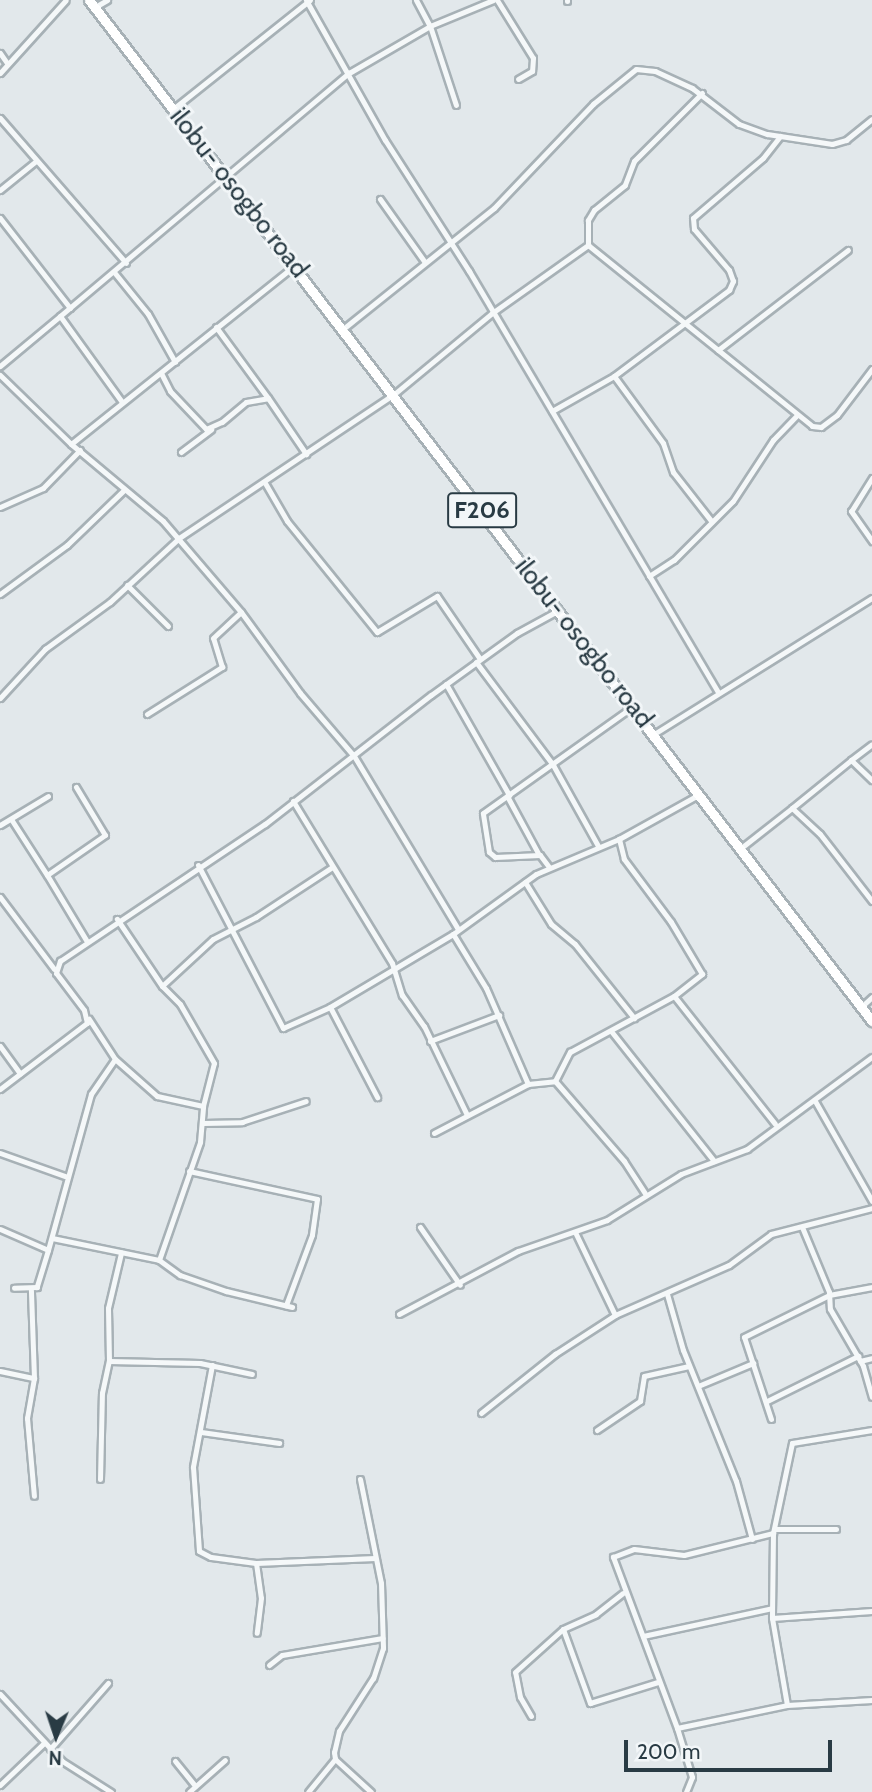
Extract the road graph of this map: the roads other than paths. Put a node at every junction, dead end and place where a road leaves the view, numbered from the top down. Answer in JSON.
{"nodes":[{"id":1,"x":66,"y":0,"type":"edge"},
{"id":2,"x":107,"y":0,"type":"edge"},
{"id":3,"x":416,"y":0,"type":"edge"},
{"id":4,"x":495,"y":0,"type":"edge"},
{"id":5,"x":308,"y":1,"type":"edge"},
{"id":6,"x":92,"y":4,"type":"edge"},
{"id":7,"x":430,"y":26,"type":"junction"},
{"id":8,"x":0,"y":53,"type":"edge"},
{"id":9,"x":7,"y":62,"type":"junction"},
{"id":10,"x":0,"y":73,"type":"edge"},
{"id":11,"x":349,"y":73,"type":"junction"},
{"id":12,"x":518,"y":79,"type":"dead end"},
{"id":13,"x":702,"y":93,"type":"junction"},
{"id":14,"x":456,"y":105,"type":"dead end"},
{"id":15,"x":173,"y":109,"type":"junction"},
{"id":16,"x":0,"y":118,"type":"edge"},
{"id":17,"x":872,"y":120,"type":"edge"},
{"id":18,"x":780,"y":136,"type":"junction"},
{"id":19,"x":36,"y":161,"type":"junction"},
{"id":20,"x":226,"y":177,"type":"junction"},
{"id":21,"x":0,"y":190,"type":"edge"},
{"id":22,"x":380,"y":199,"type":"dead end"},
{"id":23,"x":0,"y":218,"type":"edge"},
{"id":24,"x":450,"y":243,"type":"junction"},
{"id":25,"x":587,"y":245,"type":"junction"},
{"id":26,"x":848,"y":250,"type":"dead end"},
{"id":27,"x":424,"y":261,"type":"junction"},
{"id":28,"x":126,"y":263,"type":"junction"},
{"id":29,"x":295,"y":265,"type":"junction"},
{"id":30,"x":114,"y":272,"type":"junction"},
{"id":31,"x":70,"y":308,"type":"junction"},
{"id":32,"x":492,"y":313,"type":"junction"},
{"id":33,"x":60,"y":316,"type":"junction"},
{"id":34,"x":686,"y":323,"type":"junction"},
{"id":35,"x":216,"y":327,"type":"junction"},
{"id":36,"x":343,"y":329,"type":"junction"},
{"id":37,"x":718,"y":350,"type":"junction"},
{"id":38,"x":0,"y":352,"type":"edge"},
{"id":39,"x":175,"y":362,"type":"junction"},
{"id":40,"x":2,"y":364,"type":"edge"},
{"id":41,"x":872,"y":369,"type":"edge"},
{"id":42,"x":161,"y":373,"type":"junction"},
{"id":43,"x":0,"y":375,"type":"edge"},
{"id":44,"x":614,"y":376,"type":"junction"},
{"id":45,"x":393,"y":395,"type":"junction"},
{"id":46,"x":268,"y":398,"type":"junction"},
{"id":47,"x":122,"y":402,"type":"junction"},
{"id":48,"x":552,"y":411,"type":"junction"},
{"id":49,"x":796,"y":416,"type":"junction"},
{"id":50,"x":211,"y":429,"type":"junction"},
{"id":51,"x":71,"y":444,"type":"junction"},
{"id":52,"x":80,"y":450,"type":"junction"},
{"id":53,"x":181,"y":452,"type":"dead end"},
{"id":54,"x":306,"y":454,"type":"junction"},
{"id":55,"x":872,"y":478,"type":"edge"},
{"id":56,"x":265,"y":483,"type":"junction"},
{"id":57,"x":124,"y":489,"type":"junction"},
{"id":58,"x":0,"y":507,"type":"edge"},
{"id":59,"x":712,"y":522,"type":"junction"},
{"id":60,"x":179,"y":538,"type":"junction"},
{"id":61,"x":872,"y":541,"type":"edge"},
{"id":62,"x":649,"y":576,"type":"junction"},
{"id":63,"x":127,"y":586,"type":"junction"},
{"id":64,"x":0,"y":594,"type":"edge"},
{"id":65,"x":872,"y":598,"type":"edge"},
{"id":66,"x":559,"y":610,"type":"junction"},
{"id":67,"x":241,"y":612,"type":"junction"},
{"id":68,"x":168,"y":626,"type":"dead end"},
{"id":69,"x":478,"y":661,"type":"junction"},
{"id":70,"x":446,"y":684,"type":"junction"},
{"id":71,"x":717,"y":691,"type":"junction"},
{"id":72,"x":0,"y":698,"type":"edge"},
{"id":73,"x":633,"y":706,"type":"junction"},
{"id":74,"x":146,"y":714,"type":"dead end"},
{"id":75,"x":654,"y":734,"type":"junction"},
{"id":76,"x":872,"y":744,"type":"edge"},
{"id":77,"x":354,"y":756,"type":"junction"},
{"id":78,"x":851,"y":760,"type":"junction"},
{"id":79,"x":553,"y":765,"type":"junction"},
{"id":80,"x":872,"y":780,"type":"edge"},
{"id":81,"x":76,"y":787,"type":"dead end"},
{"id":82,"x":701,"y":794,"type":"junction"},
{"id":83,"x":508,"y":795,"type":"junction"},
{"id":84,"x":48,"y":796,"type":"dead end"},
{"id":85,"x":293,"y":801,"type":"junction"},
{"id":86,"x":792,"y":808,"type":"junction"},
{"id":87,"x":11,"y":819,"type":"junction"},
{"id":88,"x":0,"y":825,"type":"edge"},
{"id":89,"x":619,"y":839,"type":"junction"},
{"id":90,"x":598,"y":846,"type":"junction"},
{"id":91,"x":741,"y":848,"type":"junction"},
{"id":92,"x":540,"y":855,"type":"junction"},
{"id":93,"x":198,"y":865,"type":"junction"},
{"id":94,"x":332,"y":867,"type":"junction"},
{"id":95,"x":549,"y":867,"type":"junction"},
{"id":96,"x":47,"y":875,"type":"junction"},
{"id":97,"x":524,"y":882,"type":"junction"},
{"id":98,"x":1,"y":899,"type":"edge"},
{"id":99,"x":872,"y":901,"type":"edge"},
{"id":100,"x":117,"y":919,"type":"junction"},
{"id":101,"x":231,"y":929,"type":"junction"},
{"id":102,"x":455,"y":931,"type":"junction"},
{"id":103,"x":86,"y":940,"type":"junction"},
{"id":104,"x":54,"y":969,"type":"junction"},
{"id":105,"x":391,"y":970,"type":"junction"},
{"id":106,"x":162,"y":986,"type":"junction"},
{"id":107,"x":674,"y":996,"type":"junction"},
{"id":108,"x":872,"y":998,"type":"edge"},
{"id":109,"x":330,"y":1007,"type":"junction"},
{"id":110,"x":861,"y":1007,"type":"junction"},
{"id":111,"x":499,"y":1015,"type":"junction"},
{"id":112,"x":634,"y":1018,"type":"junction"},
{"id":113,"x":89,"y":1019,"type":"junction"},
{"id":114,"x":872,"y":1021,"type":"edge"},
{"id":115,"x":611,"y":1031,"type":"junction"},
{"id":116,"x":430,"y":1041,"type":"junction"},
{"id":117,"x":0,"y":1046,"type":"edge"},
{"id":118,"x":872,"y":1058,"type":"edge"},
{"id":119,"x":115,"y":1059,"type":"junction"},
{"id":120,"x":20,"y":1074,"type":"junction"},
{"id":121,"x":555,"y":1081,"type":"junction"},
{"id":122,"x":528,"y":1084,"type":"junction"},
{"id":123,"x":0,"y":1089,"type":"edge"},
{"id":124,"x":377,"y":1097,"type":"dead end"},
{"id":125,"x":306,"y":1101,"type":"dead end"},
{"id":126,"x":815,"y":1101,"type":"junction"},
{"id":127,"x":204,"y":1106,"type":"junction"},
{"id":128,"x":467,"y":1115,"type":"junction"},
{"id":129,"x":202,"y":1122,"type":"junction"},
{"id":130,"x":775,"y":1124,"type":"junction"},
{"id":131,"x":434,"y":1133,"type":"dead end"},
{"id":132,"x":0,"y":1153,"type":"edge"},
{"id":133,"x":714,"y":1161,"type":"junction"},
{"id":134,"x":189,"y":1171,"type":"junction"},
{"id":135,"x":65,"y":1176,"type":"junction"},
{"id":136,"x":645,"y":1193,"type":"junction"},
{"id":137,"x":872,"y":1201,"type":"edge"},
{"id":138,"x":872,"y":1208,"type":"edge"},
{"id":139,"x":420,"y":1227,"type":"dead end"},
{"id":140,"x":802,"y":1227,"type":"junction"},
{"id":141,"x":0,"y":1229,"type":"edge"},
{"id":142,"x":575,"y":1233,"type":"junction"},
{"id":143,"x":52,"y":1238,"type":"junction"},
{"id":144,"x":48,"y":1250,"type":"junction"},
{"id":145,"x":121,"y":1253,"type":"junction"},
{"id":146,"x":159,"y":1260,"type":"junction"},
{"id":147,"x":460,"y":1285,"type":"junction"},
{"id":148,"x":872,"y":1287,"type":"edge"},
{"id":149,"x":14,"y":1288,"type":"dead end"},
{"id":150,"x":31,"y":1290,"type":"junction"},
{"id":151,"x":667,"y":1294,"type":"junction"},
{"id":152,"x":829,"y":1295,"type":"junction"},
{"id":153,"x":399,"y":1314,"type":"dead end"},
{"id":154,"x":615,"y":1315,"type":"junction"},
{"id":155,"x":872,"y":1358,"type":"edge"},
{"id":156,"x":859,"y":1359,"type":"junction"},
{"id":157,"x":110,"y":1361,"type":"junction"},
{"id":158,"x":753,"y":1363,"type":"junction"},
{"id":159,"x":212,"y":1365,"type":"junction"},
{"id":160,"x":689,"y":1366,"type":"junction"},
{"id":161,"x":0,"y":1371,"type":"edge"},
{"id":162,"x":252,"y":1374,"type":"dead end"},
{"id":163,"x":34,"y":1378,"type":"junction"},
{"id":164,"x":698,"y":1386,"type":"junction"},
{"id":165,"x":872,"y":1397,"type":"edge"},
{"id":166,"x":767,"y":1401,"type":"junction"},
{"id":167,"x":481,"y":1413,"type":"dead end"},
{"id":168,"x":771,"y":1419,"type":"dead end"},
{"id":169,"x":597,"y":1430,"type":"dead end"},
{"id":170,"x":872,"y":1430,"type":"edge"},
{"id":171,"x":201,"y":1432,"type":"junction"},
{"id":172,"x":279,"y":1443,"type":"dead end"},
{"id":173,"x":100,"y":1479,"type":"dead end"},
{"id":174,"x":360,"y":1479,"type":"dead end"},
{"id":175,"x":34,"y":1496,"type":"dead end"},
{"id":176,"x":836,"y":1529,"type":"dead end"},
{"id":177,"x":775,"y":1531,"type":"junction"},
{"id":178,"x":751,"y":1539,"type":"junction"},
{"id":179,"x":375,"y":1558,"type":"junction"},
{"id":180,"x":256,"y":1563,"type":"junction"},
{"id":181,"x":623,"y":1593,"type":"junction"},
{"id":182,"x":772,"y":1608,"type":"junction"},
{"id":183,"x":872,"y":1611,"type":"edge"},
{"id":184,"x":772,"y":1618,"type":"junction"},
{"id":185,"x":563,"y":1629,"type":"junction"},
{"id":186,"x":257,"y":1633,"type":"dead end"},
{"id":187,"x":643,"y":1636,"type":"junction"},
{"id":188,"x":383,"y":1638,"type":"junction"},
{"id":189,"x":269,"y":1665,"type":"dead end"},
{"id":190,"x":658,"y":1682,"type":"junction"},
{"id":191,"x":108,"y":1683,"type":"dead end"},
{"id":192,"x":0,"y":1693,"type":"edge"},
{"id":193,"x":872,"y":1700,"type":"edge"},
{"id":194,"x":788,"y":1704,"type":"junction"},
{"id":195,"x":531,"y":1716,"type":"dead end"},
{"id":196,"x":677,"y":1728,"type":"junction"},
{"id":197,"x":44,"y":1743,"type":"junction"},
{"id":198,"x":50,"y":1749,"type":"junction"},
{"id":199,"x":335,"y":1759,"type":"junction"},
{"id":200,"x":225,"y":1760,"type":"dead end"},
{"id":201,"x":175,"y":1761,"type":"dead end"},
{"id":202,"x":0,"y":1785,"type":"edge"},
{"id":203,"x":195,"y":1786,"type":"junction"},
{"id":204,"x":111,"y":1792,"type":"edge"},
{"id":205,"x":189,"y":1792,"type":"edge"},
{"id":206,"x":308,"y":1792,"type":"edge"},
{"id":207,"x":371,"y":1792,"type":"edge"},
{"id":208,"x":686,"y":1792,"type":"edge"}],
"edges":[{"from":1,"to":9,"type":"street"},
{"from":2,"to":6,"type":"street"},
{"from":3,"to":7,"type":"street"},
{"from":4,"to":7,"type":"street"},
{"from":4,"to":12,"type":"street"},
{"from":5,"to":11,"type":"street"},
{"from":5,"to":15,"type":"street"},
{"from":6,"to":15,"type":"main road","name":"ilobu- osogbo road","number":"F206"},
{"from":7,"to":11,"type":"street"},
{"from":7,"to":14,"type":"street"},
{"from":8,"to":9,"type":"street"},
{"from":9,"to":10,"type":"street"},
{"from":11,"to":20,"type":"street"},
{"from":11,"to":24,"type":"street"},
{"from":13,"to":18,"type":"street"},
{"from":13,"to":24,"type":"street"},
{"from":13,"to":25,"type":"street"},
{"from":15,"to":20,"type":"main road","name":"ilobu- osogbo road","number":"F206"},
{"from":16,"to":19,"type":"street"},
{"from":17,"to":18,"type":"street"},
{"from":18,"to":34,"type":"street"},
{"from":19,"to":21,"type":"street"},
{"from":19,"to":28,"type":"street"},
{"from":20,"to":28,"type":"street"},
{"from":20,"to":29,"type":"main road","name":"ilobu- osogbo road","number":"F206"},
{"from":22,"to":27,"type":"street"},
{"from":23,"to":31,"type":"street"},
{"from":24,"to":27,"type":"street"},
{"from":24,"to":32,"type":"street"},
{"from":25,"to":32,"type":"street"},
{"from":25,"to":34,"type":"street"},
{"from":26,"to":37,"type":"street"},
{"from":27,"to":36,"type":"street"},
{"from":28,"to":30,"type":"street"},
{"from":29,"to":35,"type":"street"},
{"from":29,"to":36,"type":"main road","name":"ilobu- osogbo road","number":"F206"},
{"from":30,"to":31,"type":"street"},
{"from":30,"to":39,"type":"street"},
{"from":31,"to":33,"type":"street"},
{"from":32,"to":45,"type":"street"},
{"from":32,"to":48,"type":"street"},
{"from":33,"to":40,"type":"street"},
{"from":33,"to":47,"type":"street"},
{"from":34,"to":37,"type":"street"},
{"from":34,"to":44,"type":"street"},
{"from":35,"to":39,"type":"street"},
{"from":35,"to":46,"type":"street"},
{"from":36,"to":45,"type":"main road","name":"ilobu- osogbo road","number":"F206"},
{"from":37,"to":49,"type":"street"},
{"from":38,"to":40,"type":"street"},
{"from":39,"to":42,"type":"street"},
{"from":41,"to":49,"type":"street"},
{"from":42,"to":47,"type":"street"},
{"from":42,"to":50,"type":"street"},
{"from":43,"to":51,"type":"street"},
{"from":44,"to":48,"type":"street"},
{"from":44,"to":59,"type":"street"},
{"from":45,"to":54,"type":"street"},
{"from":45,"to":66,"type":"main road","name":"ilobu- osogbo road","number":"F206"},
{"from":46,"to":50,"type":"street"},
{"from":46,"to":54,"type":"street"},
{"from":47,"to":51,"type":"street"},
{"from":48,"to":62,"type":"street"},
{"from":49,"to":59,"type":"street"},
{"from":50,"to":53,"type":"street"},
{"from":51,"to":52,"type":"street"},
{"from":52,"to":57,"type":"street"},
{"from":52,"to":58,"type":"street"},
{"from":54,"to":56,"type":"street"},
{"from":55,"to":61,"type":"street"},
{"from":56,"to":60,"type":"street"},
{"from":56,"to":69,"type":"street"},
{"from":57,"to":60,"type":"street"},
{"from":57,"to":64,"type":"street"},
{"from":59,"to":62,"type":"street"},
{"from":60,"to":63,"type":"street"},
{"from":60,"to":67,"type":"street"},
{"from":62,"to":71,"type":"street"},
{"from":63,"to":68,"type":"street"},
{"from":63,"to":72,"type":"street"},
{"from":65,"to":71,"type":"street"},
{"from":66,"to":69,"type":"street"},
{"from":66,"to":73,"type":"main road","name":"ilobu- osogbo road","number":"F206"},
{"from":67,"to":74,"type":"street"},
{"from":67,"to":77,"type":"street"},
{"from":69,"to":70,"type":"street"},
{"from":69,"to":79,"type":"street"},
{"from":70,"to":77,"type":"street"},
{"from":70,"to":83,"type":"street"},
{"from":71,"to":75,"type":"street"},
{"from":73,"to":75,"type":"main road","name":"ilobu- osogbo road","number":"F206"},
{"from":73,"to":79,"type":"street"},
{"from":75,"to":82,"type":"main road","name":"ilobu- osogbo road","number":"F206"},
{"from":76,"to":78,"type":"street"},
{"from":77,"to":85,"type":"street"},
{"from":77,"to":102,"type":"street"},
{"from":78,"to":80,"type":"street"},
{"from":78,"to":86,"type":"street"},
{"from":79,"to":83,"type":"street"},
{"from":79,"to":90,"type":"street"},
{"from":81,"to":96,"type":"street"},
{"from":82,"to":89,"type":"street"},
{"from":82,"to":91,"type":"main road","name":"ilobu- osogbo road","number":"F206"},
{"from":83,"to":92,"type":"street"},
{"from":83,"to":92,"type":"street"},
{"from":84,"to":87,"type":"street"},
{"from":85,"to":93,"type":"street"},
{"from":85,"to":94,"type":"street"},
{"from":86,"to":91,"type":"street"},
{"from":86,"to":99,"type":"street"},
{"from":87,"to":88,"type":"street"},
{"from":87,"to":96,"type":"street"},
{"from":89,"to":90,"type":"street"},
{"from":89,"to":107,"type":"street"},
{"from":90,"to":95,"type":"street"},
{"from":91,"to":110,"type":"main road","name":"ilobu- osogbo road","number":"F206"},
{"from":92,"to":95,"type":"street"},
{"from":93,"to":100,"type":"street"},
{"from":93,"to":101,"type":"street"},
{"from":94,"to":101,"type":"street"},
{"from":94,"to":105,"type":"street"},
{"from":95,"to":97,"type":"street"},
{"from":96,"to":103,"type":"street"},
{"from":97,"to":102,"type":"street"},
{"from":97,"to":112,"type":"street"},
{"from":98,"to":104,"type":"street"},
{"from":100,"to":103,"type":"street"},
{"from":100,"to":106,"type":"street"},
{"from":101,"to":106,"type":"street"},
{"from":101,"to":109,"type":"street"},
{"from":102,"to":105,"type":"street"},
{"from":102,"to":111,"type":"street"},
{"from":103,"to":104,"type":"street"},
{"from":104,"to":113,"type":"street"},
{"from":105,"to":109,"type":"street"},
{"from":105,"to":116,"type":"street"},
{"from":106,"to":127,"type":"street"},
{"from":107,"to":112,"type":"street"},
{"from":107,"to":130,"type":"street"},
{"from":108,"to":110,"type":"street"},
{"from":109,"to":124,"type":"street"},
{"from":110,"to":114,"type":"main road","name":"ilobu- osogbo road","number":"F206"},
{"from":111,"to":116,"type":"street"},
{"from":111,"to":122,"type":"street"},
{"from":112,"to":115,"type":"street"},
{"from":113,"to":119,"type":"street"},
{"from":113,"to":120,"type":"street"},
{"from":115,"to":121,"type":"street"},
{"from":115,"to":133,"type":"street"},
{"from":116,"to":128,"type":"street"},
{"from":117,"to":120,"type":"street"},
{"from":118,"to":126,"type":"street"},
{"from":119,"to":127,"type":"street"},
{"from":119,"to":135,"type":"street"},
{"from":120,"to":123,"type":"street"},
{"from":121,"to":122,"type":"street"},
{"from":121,"to":136,"type":"street"},
{"from":122,"to":128,"type":"street"},
{"from":125,"to":129,"type":"street"},
{"from":126,"to":130,"type":"street"},
{"from":126,"to":137,"type":"street"},
{"from":127,"to":129,"type":"street"},
{"from":128,"to":131,"type":"street"},
{"from":129,"to":134,"type":"street"},
{"from":130,"to":133,"type":"street"},
{"from":132,"to":135,"type":"street"},
{"from":133,"to":136,"type":"street"},
{"from":134,"to":146,"type":"street"},
{"from":134,"to":146,"type":"street"},
{"from":135,"to":143,"type":"street"},
{"from":136,"to":142,"type":"street"},
{"from":138,"to":140,"type":"street"},
{"from":139,"to":147,"type":"street"},
{"from":140,"to":151,"type":"street"},
{"from":140,"to":152,"type":"street"},
{"from":141,"to":144,"type":"street"},
{"from":142,"to":147,"type":"street"},
{"from":142,"to":154,"type":"street"},
{"from":143,"to":144,"type":"street"},
{"from":143,"to":145,"type":"street"},
{"from":144,"to":150,"type":"street"},
{"from":145,"to":146,"type":"street"},
{"from":145,"to":157,"type":"street"},
{"from":147,"to":153,"type":"street"},
{"from":148,"to":152,"type":"street"},
{"from":149,"to":150,"type":"street"},
{"from":150,"to":163,"type":"street"},
{"from":151,"to":154,"type":"street"},
{"from":151,"to":160,"type":"street"},
{"from":152,"to":156,"type":"street"},
{"from":152,"to":158,"type":"street"},
{"from":154,"to":167,"type":"street"},
{"from":155,"to":156,"type":"street"},
{"from":156,"to":165,"type":"street"},
{"from":156,"to":166,"type":"street"},
{"from":157,"to":159,"type":"street"},
{"from":157,"to":173,"type":"street"},
{"from":158,"to":164,"type":"street"},
{"from":158,"to":166,"type":"street"},
{"from":159,"to":162,"type":"street"},
{"from":159,"to":171,"type":"street"},
{"from":160,"to":164,"type":"street"},
{"from":160,"to":169,"type":"street"},
{"from":161,"to":163,"type":"street"},
{"from":163,"to":175,"type":"street"},
{"from":164,"to":178,"type":"street"},
{"from":166,"to":168,"type":"street"},
{"from":170,"to":177,"type":"street"},
{"from":171,"to":172,"type":"street"},
{"from":171,"to":180,"type":"street"},
{"from":174,"to":179,"type":"street"},
{"from":176,"to":177,"type":"street"},
{"from":177,"to":178,"type":"street"},
{"from":177,"to":182,"type":"street"},
{"from":178,"to":181,"type":"street"},
{"from":179,"to":180,"type":"street"},
{"from":179,"to":188,"type":"street"},
{"from":180,"to":186,"type":"street"},
{"from":181,"to":185,"type":"street"},
{"from":181,"to":187,"type":"street"},
{"from":182,"to":184,"type":"street"},
{"from":182,"to":187,"type":"street"},
{"from":183,"to":184,"type":"street"},
{"from":184,"to":194,"type":"street"},
{"from":185,"to":190,"type":"street"},
{"from":185,"to":195,"type":"street"},
{"from":187,"to":190,"type":"street"},
{"from":188,"to":189,"type":"street"},
{"from":188,"to":199,"type":"street"},
{"from":190,"to":196,"type":"street"},
{"from":191,"to":198,"type":"street"},
{"from":192,"to":197,"type":"street"},
{"from":193,"to":194,"type":"street"},
{"from":194,"to":196,"type":"street"},
{"from":196,"to":208,"type":"street"},
{"from":197,"to":198,"type":"street"},
{"from":197,"to":202,"type":"street"},
{"from":198,"to":204,"type":"street"},
{"from":199,"to":206,"type":"street"},
{"from":199,"to":207,"type":"street"},
{"from":200,"to":203,"type":"street"},
{"from":201,"to":203,"type":"street"},
{"from":203,"to":205,"type":"street"}]}
